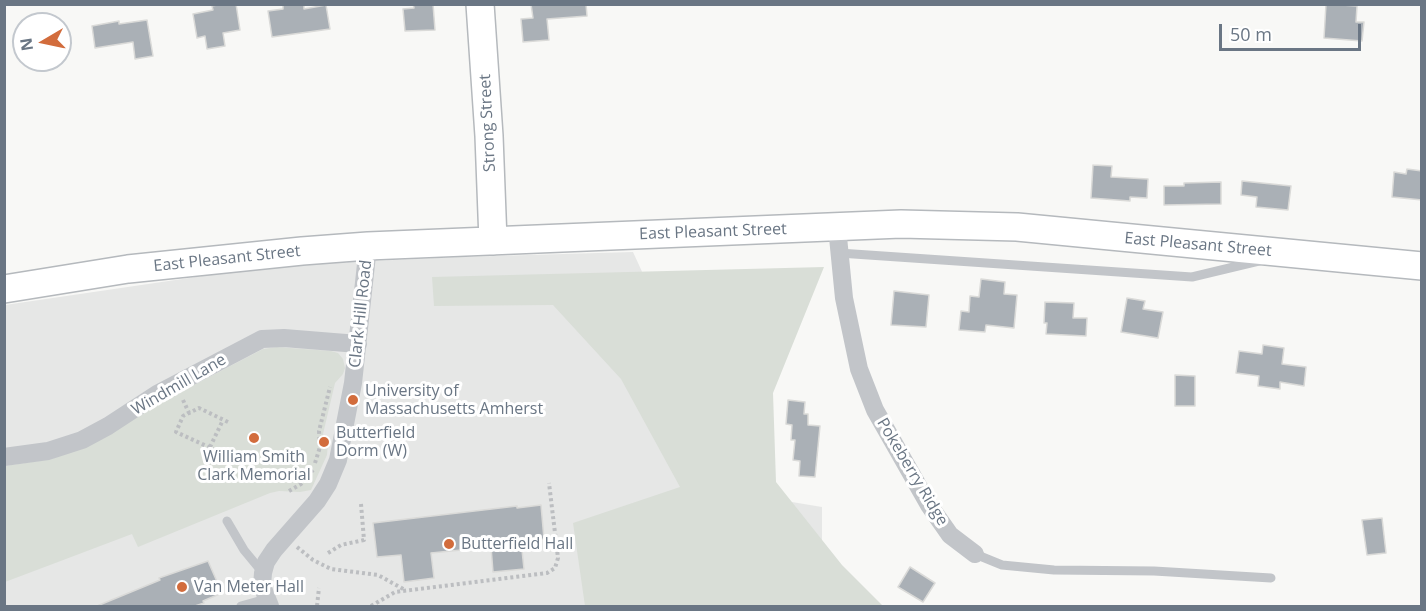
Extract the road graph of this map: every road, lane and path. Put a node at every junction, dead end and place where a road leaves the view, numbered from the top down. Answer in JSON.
{"nodes":[{"id":1,"x":480,"y":4,"type":"edge"},
{"id":2,"x":838,"y":240,"type":"junction"},
{"id":3,"x":493,"y":241,"type":"junction"},
{"id":4,"x":368,"y":246,"type":"junction"},
{"id":5,"x":1285,"y":253,"type":"junction"},
{"id":6,"x":1422,"y":266,"type":"edge"},
{"id":7,"x":4,"y":289,"type":"edge"},
{"id":8,"x":358,"y":344,"type":"junction"},
{"id":9,"x":330,"y":387,"type":"dead end"},
{"id":10,"x":210,"y":447,"type":"junction"},
{"id":11,"x":228,"y":456,"type":"dead end"},
{"id":12,"x":4,"y":457,"type":"edge"},
{"id":13,"x":549,"y":483,"type":"dead end"},
{"id":14,"x":289,"y":491,"type":"dead end"},
{"id":15,"x":361,"y":504,"type":"dead end"},
{"id":16,"x":227,"y":521,"type":"dead end"},
{"id":17,"x":285,"y":537,"type":"junction"},
{"id":18,"x":328,"y":553,"type":"dead end"},
{"id":19,"x":975,"y":554,"type":"joint"},
{"id":20,"x":263,"y":573,"type":"junction"},
{"id":21,"x":1271,"y":578,"type":"dead end"},
{"id":22,"x":318,"y":588,"type":"dead end"},
{"id":23,"x":406,"y":590,"type":"junction"},
{"id":24,"x":268,"y":603,"type":"edge"},
{"id":25,"x":241,"y":606,"type":"edge"},
{"id":26,"x":316,"y":606,"type":"edge"},
{"id":27,"x":371,"y":606,"type":"edge"}],
"edges":[{"from":1,"to":3,"type":"main road","name":"Strong Street"},
{"from":2,"to":3,"type":"main road","name":"East Pleasant Street"},
{"from":2,"to":5,"type":"main road","name":"East Pleasant Street"},
{"from":2,"to":5,"type":"lane"},
{"from":2,"to":19,"type":"street","name":"Pokeberry Ridge"},
{"from":3,"to":4,"type":"main road","name":"East Pleasant Street"},
{"from":4,"to":7,"type":"main road","name":"East Pleasant Street"},
{"from":4,"to":8,"type":"street","name":"Clark Hill Road"},
{"from":5,"to":6,"type":"main road","name":"East Pleasant Street"},
{"from":8,"to":12,"type":"street","name":"Windmill Lane"},
{"from":8,"to":17,"type":"street","name":"Clark Hill Road"},
{"from":9,"to":14,"type":"path"},
{"from":10,"to":10,"type":"path"},
{"from":10,"to":11,"type":"path"},
{"from":13,"to":23,"type":"path"},
{"from":15,"to":18,"type":"path"},
{"from":16,"to":20,"type":"lane"},
{"from":17,"to":20,"type":"street","name":"Clark Hill Road"},
{"from":17,"to":23,"type":"path"},
{"from":19,"to":21,"type":"lane","name":"Pokeberry Ridge"},
{"from":20,"to":24,"type":"street"},
{"from":22,"to":26,"type":"path"},
{"from":23,"to":27,"type":"path"},
{"from":24,"to":25,"type":"lane"}]}
